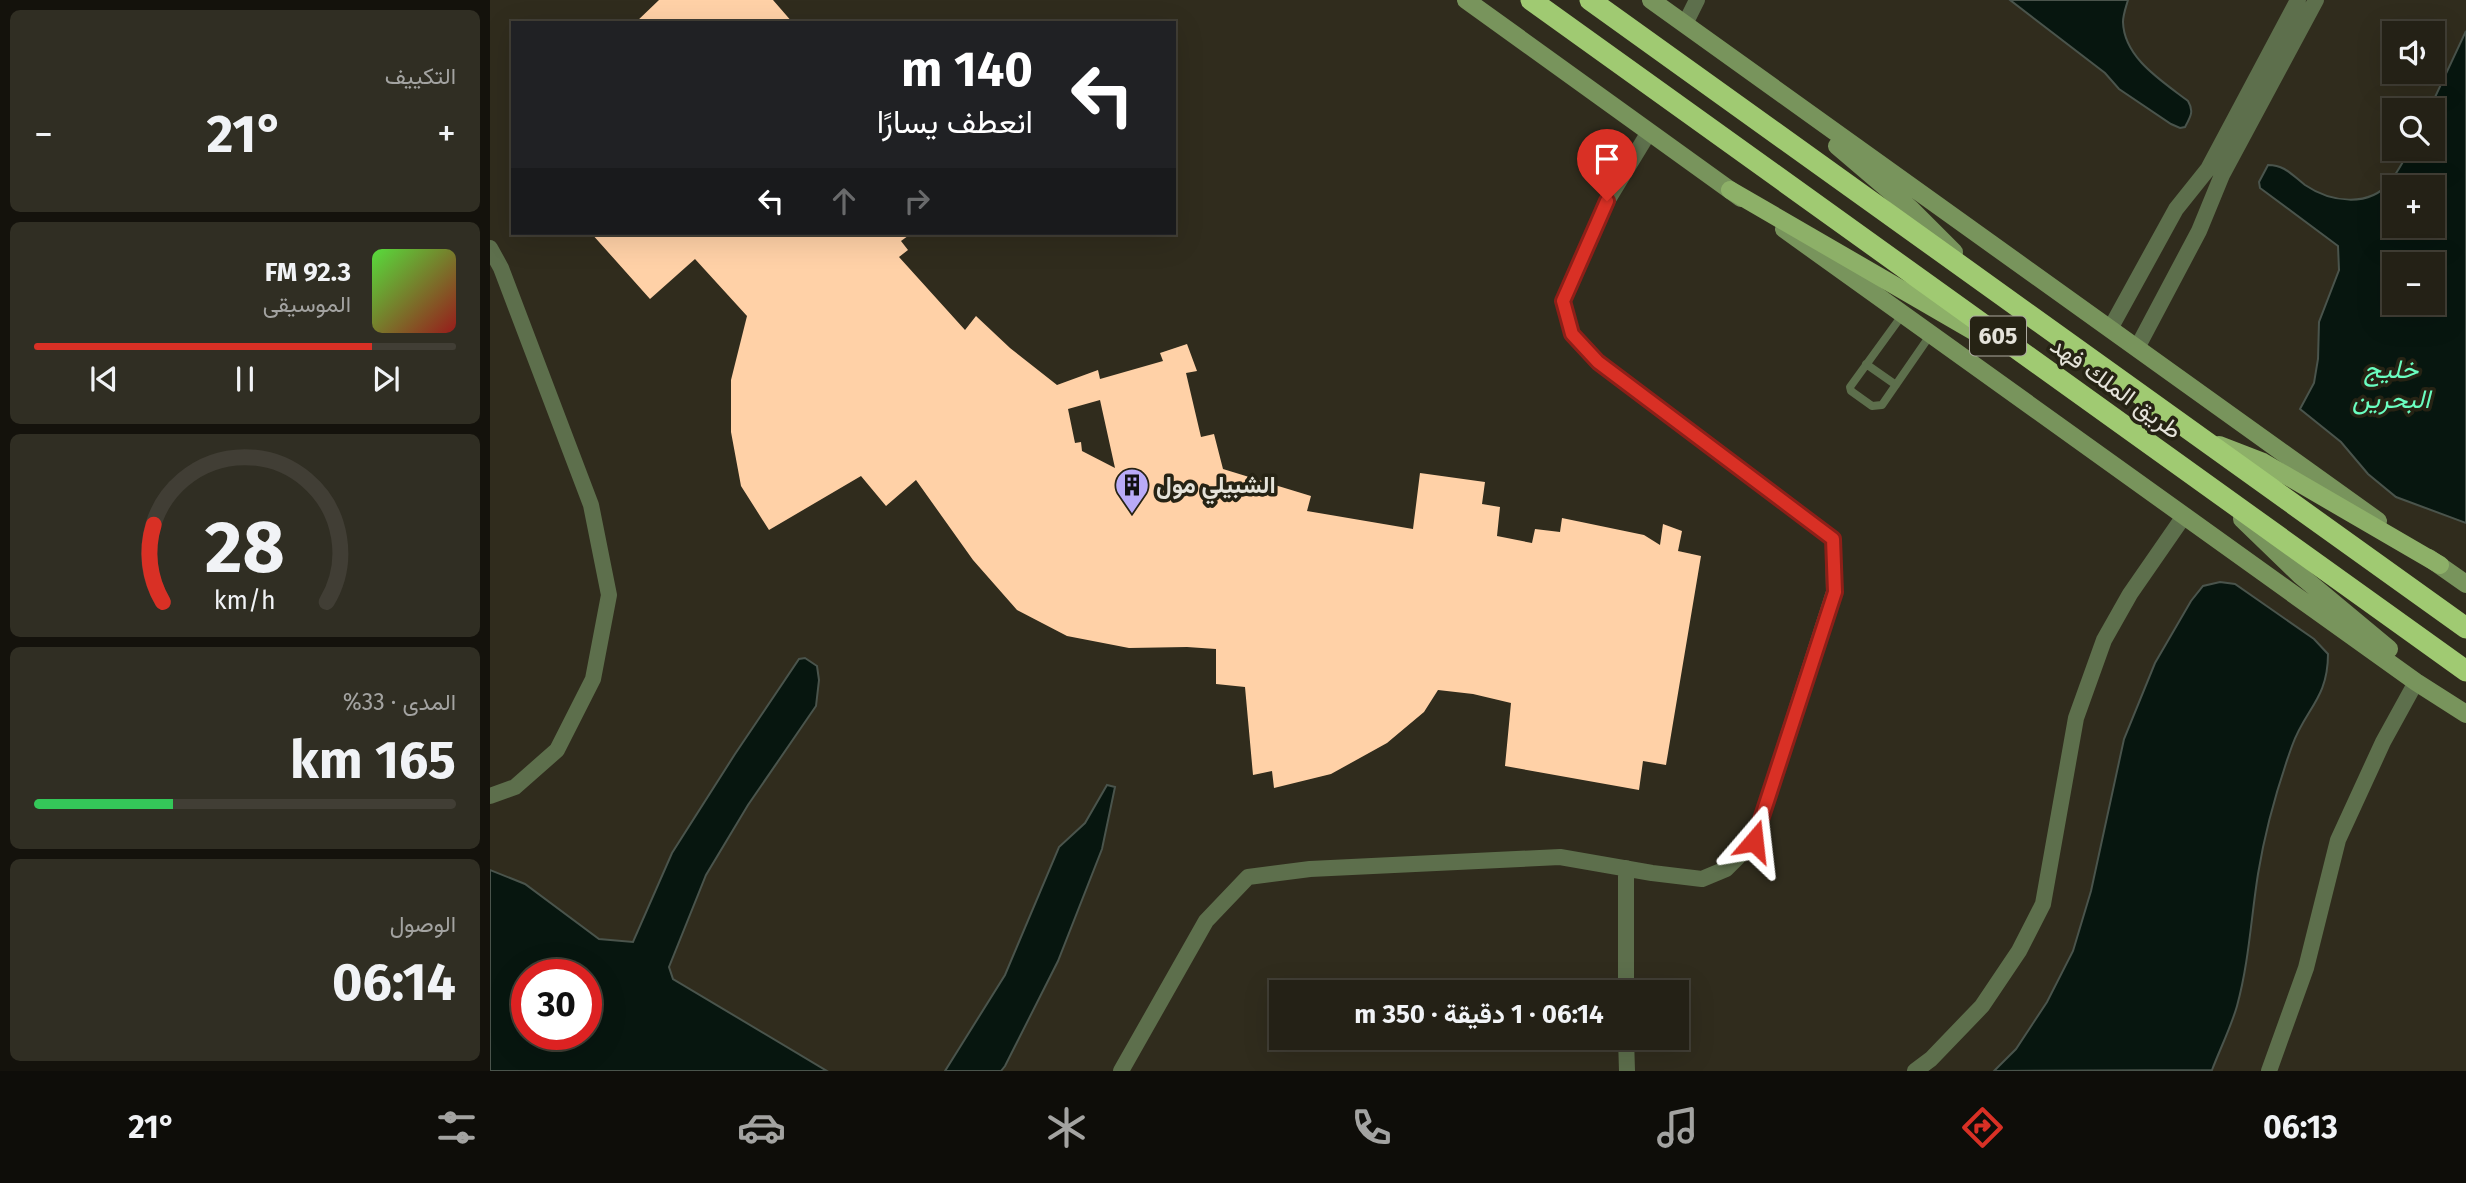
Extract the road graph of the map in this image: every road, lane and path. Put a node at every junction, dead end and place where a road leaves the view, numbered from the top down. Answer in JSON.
{"nodes":[{"id":1,"x":1466,"y":0,"type":"edge"},
{"id":2,"x":1531,"y":0,"type":"edge"},
{"id":3,"x":1590,"y":0,"type":"edge"},
{"id":4,"x":1697,"y":0,"type":"edge"},
{"id":5,"x":2298,"y":0,"type":"edge"},
{"id":6,"x":2316,"y":0,"type":"edge"},
{"id":7,"x":1656,"y":2,"type":"edge"},
{"id":8,"x":1685,"y":24,"type":"junction"},
{"id":9,"x":1753,"y":73,"type":"junction"},
{"id":10,"x":1649,"y":132,"type":"junction"},
{"id":11,"x":1730,"y":190,"type":"junction"},
{"id":12,"x":490,"y":248,"type":"edge"},
{"id":13,"x":1983,"y":282,"type":"junction"},
{"id":14,"x":1903,"y":314,"type":"junction"},
{"id":15,"x":2110,"y":329,"type":"junction"},
{"id":16,"x":1931,"y":334,"type":"junction"},
{"id":17,"x":2137,"y":348,"type":"junction"},
{"id":18,"x":1866,"y":364,"type":"junction"},
{"id":19,"x":1896,"y":384,"type":"junction"},
{"id":20,"x":2068,"y":386,"type":"junction"},
{"id":21,"x":2200,"y":437,"type":"junction"},
{"id":22,"x":2210,"y":488,"type":"junction"},
{"id":23,"x":2184,"y":516,"type":"junction"},
{"id":24,"x":2440,"y":565,"type":"junction"},
{"id":25,"x":2466,"y":584,"type":"edge"},
{"id":26,"x":2466,"y":628,"type":"edge"},
{"id":27,"x":2466,"y":671,"type":"edge"},
{"id":28,"x":2416,"y":682,"type":"junction"},
{"id":29,"x":2465,"y":713,"type":"edge"},
{"id":30,"x":490,"y":796,"type":"edge"},
{"id":31,"x":1626,"y":868,"type":"junction"},
{"id":32,"x":1626,"y":980,"type":"edge"},
{"id":33,"x":1626,"y":1050,"type":"edge"},
{"id":34,"x":1121,"y":1071,"type":"edge"},
{"id":35,"x":1627,"y":1071,"type":"edge"},
{"id":36,"x":1915,"y":1071,"type":"edge"},
{"id":37,"x":2269,"y":1071,"type":"edge"}],
"edges":[{"from":1,"to":10,"type":"main road"},
{"from":2,"to":20,"type":"highway","name":"طريق الملك فهد","number":"605"},
{"from":3,"to":13,"type":"highway","name":"طريق الملك فهد","number":"605"},
{"from":4,"to":8,"type":"street"},
{"from":5,"to":15,"type":"street"},
{"from":6,"to":17,"type":"street"},
{"from":7,"to":8,"type":"main road"},
{"from":8,"to":9,"type":"main road"},
{"from":9,"to":13,"type":"main road"},
{"from":9,"to":15,"type":"main road"},
{"from":10,"to":11,"type":"main road"},
{"from":10,"to":31,"type":"street"},
{"from":11,"to":14,"type":"main road"},
{"from":11,"to":20,"type":"main road"},
{"from":12,"to":30,"type":"street"},
{"from":13,"to":21,"type":"highway","name":"طريق الملك فهد","number":"605"},
{"from":14,"to":16,"type":"main road"},
{"from":14,"to":18,"type":"lane"},
{"from":15,"to":17,"type":"main road"},
{"from":16,"to":19,"type":"lane"},
{"from":16,"to":23,"type":"main road"},
{"from":17,"to":24,"type":"main road"},
{"from":18,"to":19,"type":"lane"},
{"from":18,"to":19,"type":"lane"},
{"from":20,"to":22,"type":"highway","name":"طريق الملك فهد","number":"605"},
{"from":21,"to":24,"type":"main road"},
{"from":21,"to":26,"type":"highway","name":"طريق الملك فهد","number":"605"},
{"from":22,"to":27,"type":"highway","name":"طريق الملك فهد","number":"605"},
{"from":22,"to":29,"type":"main road"},
{"from":23,"to":28,"type":"main road"},
{"from":23,"to":36,"type":"street"},
{"from":24,"to":25,"type":"main road"},
{"from":28,"to":29,"type":"main road"},
{"from":28,"to":37,"type":"street"},
{"from":31,"to":32,"type":"street"},
{"from":31,"to":34,"type":"street"},
{"from":33,"to":35,"type":"street"}]}
